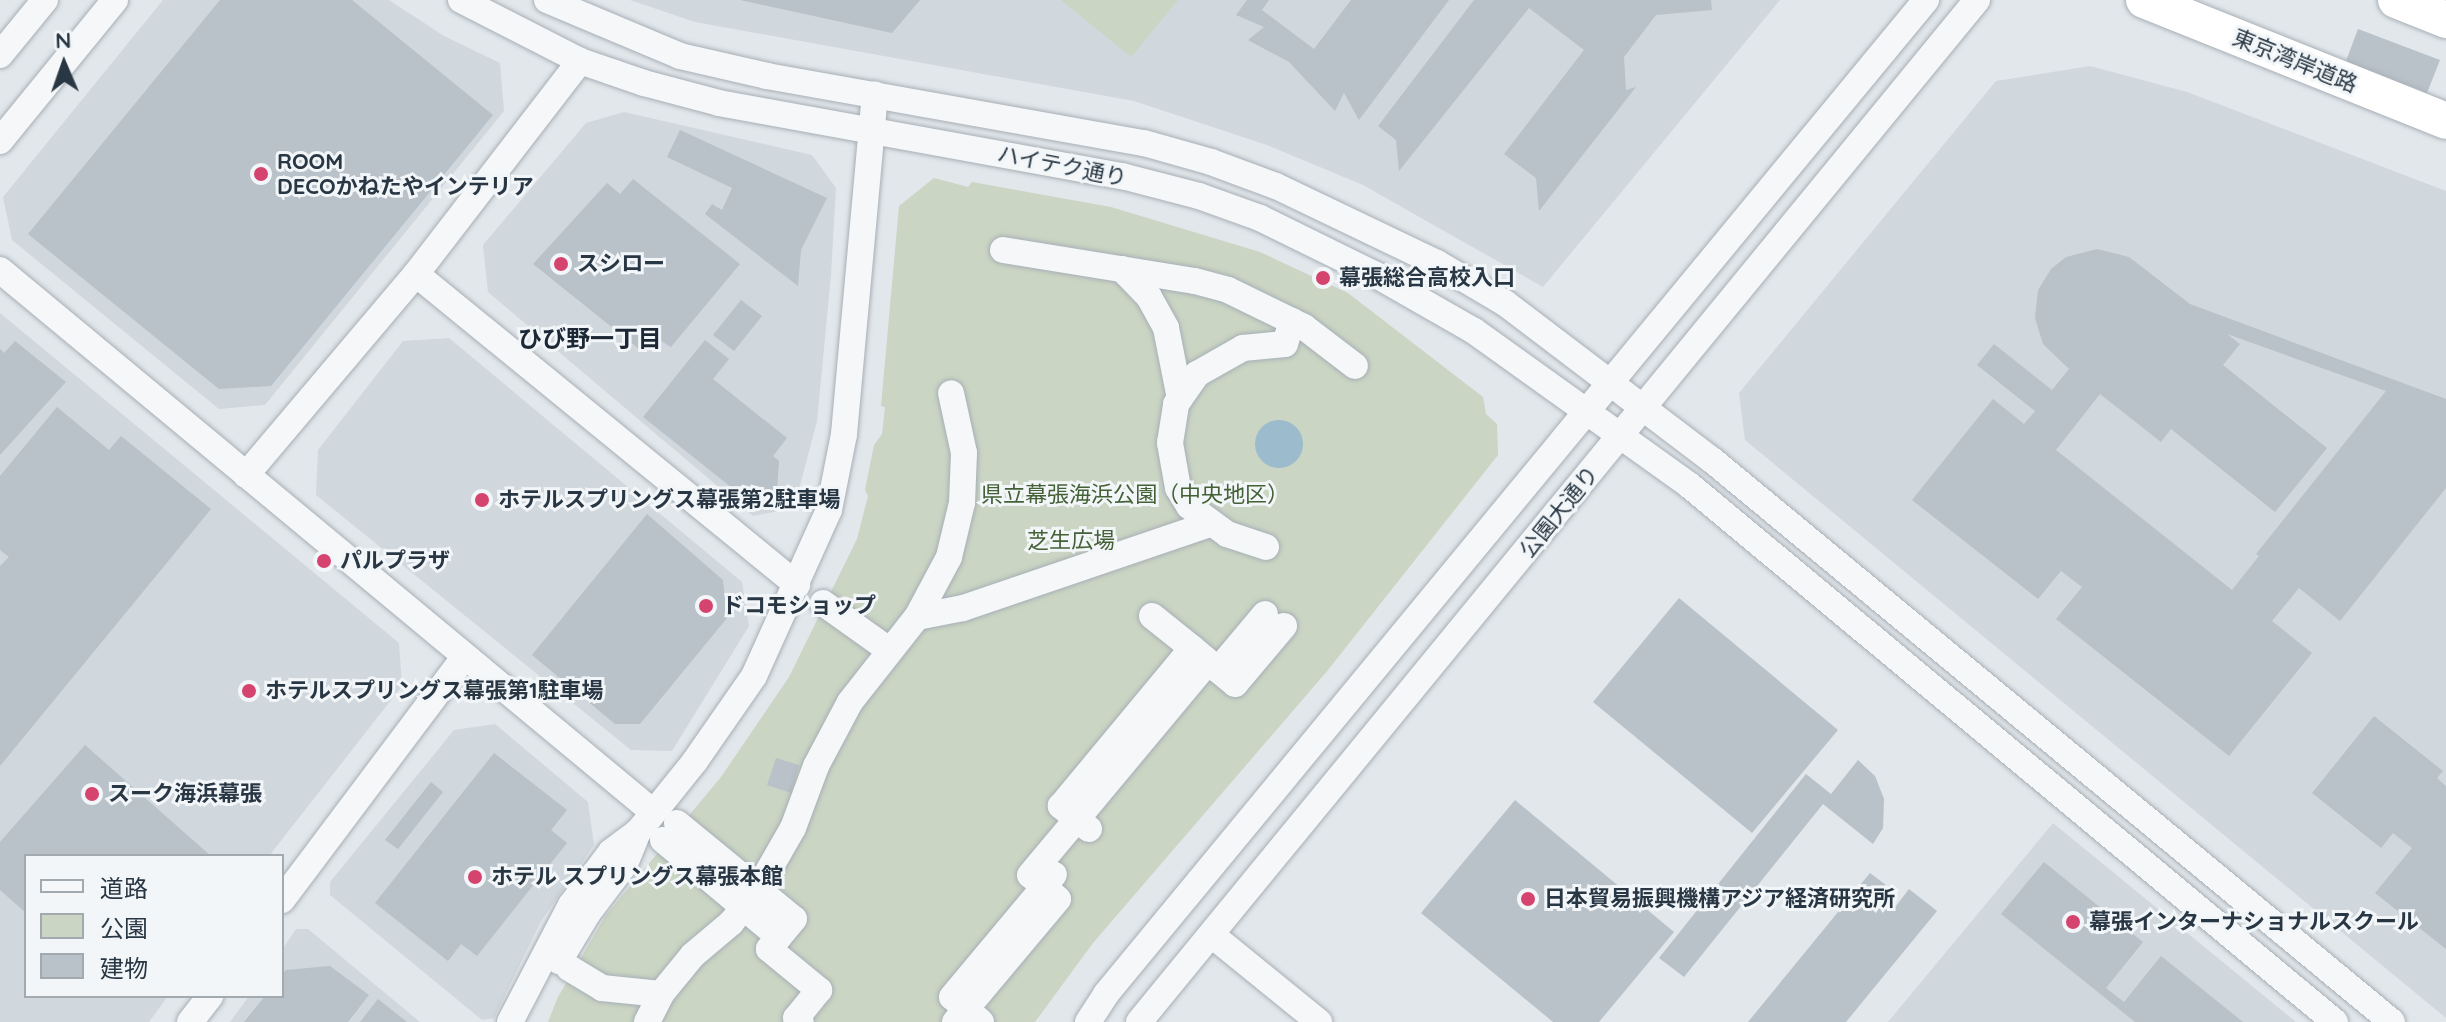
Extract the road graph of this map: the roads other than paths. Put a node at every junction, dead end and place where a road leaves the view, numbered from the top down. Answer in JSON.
{"nodes":[{"id":1,"x":45,"y":0,"type":"edge"},
{"id":2,"x":115,"y":0,"type":"edge"},
{"id":3,"x":461,"y":0,"type":"edge"},
{"id":4,"x":547,"y":0,"type":"edge"},
{"id":5,"x":1926,"y":0,"type":"edge"},
{"id":6,"x":1977,"y":0,"type":"edge"},
{"id":7,"x":2144,"y":0,"type":"edge"},
{"id":8,"x":2396,"y":0,"type":"edge"},
{"id":9,"x":2446,"y":20,"type":"edge"},
{"id":10,"x":0,"y":55,"type":"edge"},
{"id":11,"x":580,"y":61,"type":"junction"},
{"id":12,"x":875,"y":94,"type":"junction"},
{"id":13,"x":2446,"y":121,"type":"edge"},
{"id":14,"x":872,"y":132,"type":"junction"},
{"id":15,"x":0,"y":141,"type":"edge"},
{"id":16,"x":1003,"y":250,"type":"dead end"},
{"id":17,"x":1122,"y":269,"type":"junction"},
{"id":18,"x":0,"y":270,"type":"edge"},
{"id":19,"x":416,"y":274,"type":"junction"},
{"id":20,"x":1292,"y":321,"type":"junction"},
{"id":21,"x":1355,"y":366,"type":"dead end"},
{"id":22,"x":1610,"y":383,"type":"junction"},
{"id":23,"x":951,"y":393,"type":"dead end"},
{"id":24,"x":1180,"y":399,"type":"junction"},
{"id":25,"x":1644,"y":409,"type":"junction"},
{"id":26,"x":1587,"y":411,"type":"junction"},
{"id":27,"x":1621,"y":436,"type":"junction"},
{"id":28,"x":246,"y":475,"type":"junction"},
{"id":29,"x":1210,"y":524,"type":"junction"},
{"id":30,"x":1266,"y":547,"type":"dead end"},
{"id":31,"x":797,"y":585,"type":"junction"},
{"id":32,"x":823,"y":603,"type":"dead end"},
{"id":33,"x":1152,"y":616,"type":"dead end"},
{"id":34,"x":917,"y":617,"type":"junction"},
{"id":35,"x":1274,"y":620,"type":"dead end"},
{"id":36,"x":889,"y":650,"type":"junction"},
{"id":37,"x":464,"y":658,"type":"junction"},
{"id":38,"x":1206,"y":660,"type":"junction"},
{"id":39,"x":658,"y":827,"type":"junction"},
{"id":40,"x":284,"y":897,"type":"edge"},
{"id":41,"x":751,"y":898,"type":"junction"},
{"id":42,"x":1212,"y":935,"type":"junction"},
{"id":43,"x":569,"y":968,"type":"dead end"},
{"id":44,"x":661,"y":994,"type":"junction"},
{"id":45,"x":208,"y":998,"type":"edge"},
{"id":46,"x":968,"y":1018,"type":"edge"},
{"id":47,"x":190,"y":1022,"type":"edge"},
{"id":48,"x":510,"y":1022,"type":"edge"},
{"id":49,"x":529,"y":1022,"type":"edge"},
{"id":50,"x":647,"y":1022,"type":"edge"},
{"id":51,"x":801,"y":1022,"type":"edge"},
{"id":52,"x":1088,"y":1022,"type":"edge"},
{"id":53,"x":1139,"y":1022,"type":"edge"},
{"id":54,"x":1319,"y":1022,"type":"edge"},
{"id":55,"x":2335,"y":1022,"type":"edge"},
{"id":56,"x":2392,"y":1022,"type":"edge"}],
"edges":[{"from":1,"to":10,"type":"street"},
{"from":2,"to":15,"type":"street"},
{"from":3,"to":11,"type":"street","name":"ハイテク通り"},
{"from":4,"to":12,"type":"street","name":"ハイテク通り"},
{"from":5,"to":22,"type":"street","name":"公園大通り"},
{"from":6,"to":25,"type":"street","name":"公園大通り"},
{"from":7,"to":13,"type":"highway","name":"東京湾岸道路"},
{"from":8,"to":9,"type":"highway"},
{"from":11,"to":14,"type":"street","name":"ハイテク通り"},
{"from":11,"to":19,"type":"street"},
{"from":12,"to":14,"type":"street"},
{"from":12,"to":22,"type":"street","name":"ハイテク通り"},
{"from":14,"to":26,"type":"street","name":"ハイテク通り"},
{"from":14,"to":31,"type":"street"},
{"from":16,"to":17,"type":"street"},
{"from":17,"to":20,"type":"street"},
{"from":17,"to":24,"type":"street"},
{"from":18,"to":28,"type":"street"},
{"from":19,"to":28,"type":"street"},
{"from":19,"to":31,"type":"street"},
{"from":20,"to":21,"type":"street"},
{"from":20,"to":24,"type":"street"},
{"from":22,"to":25,"type":"street","name":"ハイテク通り"},
{"from":22,"to":26,"type":"street","name":"公園大通り"},
{"from":23,"to":34,"type":"street"},
{"from":24,"to":29,"type":"street"},
{"from":25,"to":27,"type":"street","name":"公園大通り"},
{"from":25,"to":56,"type":"street","name":"ハイテク通り"},
{"from":26,"to":27,"type":"street","name":"ハイテク通り"},
{"from":26,"to":52,"type":"street","name":"公園大通り"},
{"from":27,"to":42,"type":"street","name":"公園大通り"},
{"from":27,"to":55,"type":"street","name":"ハイテク通り"},
{"from":28,"to":37,"type":"street"},
{"from":29,"to":30,"type":"street"},
{"from":29,"to":34,"type":"street"},
{"from":31,"to":39,"type":"street"},
{"from":32,"to":36,"type":"street"},
{"from":33,"to":38,"type":"street"},
{"from":34,"to":36,"type":"street"},
{"from":35,"to":38,"type":"street"},
{"from":36,"to":41,"type":"street"},
{"from":37,"to":39,"type":"street"},
{"from":37,"to":40,"type":"street"},
{"from":38,"to":46,"type":"street"},
{"from":39,"to":41,"type":"street"},
{"from":39,"to":48,"type":"street"},
{"from":39,"to":49,"type":"street"},
{"from":41,"to":44,"type":"street"},
{"from":41,"to":51,"type":"street"},
{"from":42,"to":53,"type":"street","name":"公園大通り"},
{"from":42,"to":54,"type":"street"},
{"from":43,"to":44,"type":"street"},
{"from":44,"to":50,"type":"street"},
{"from":45,"to":47,"type":"street"}]}
